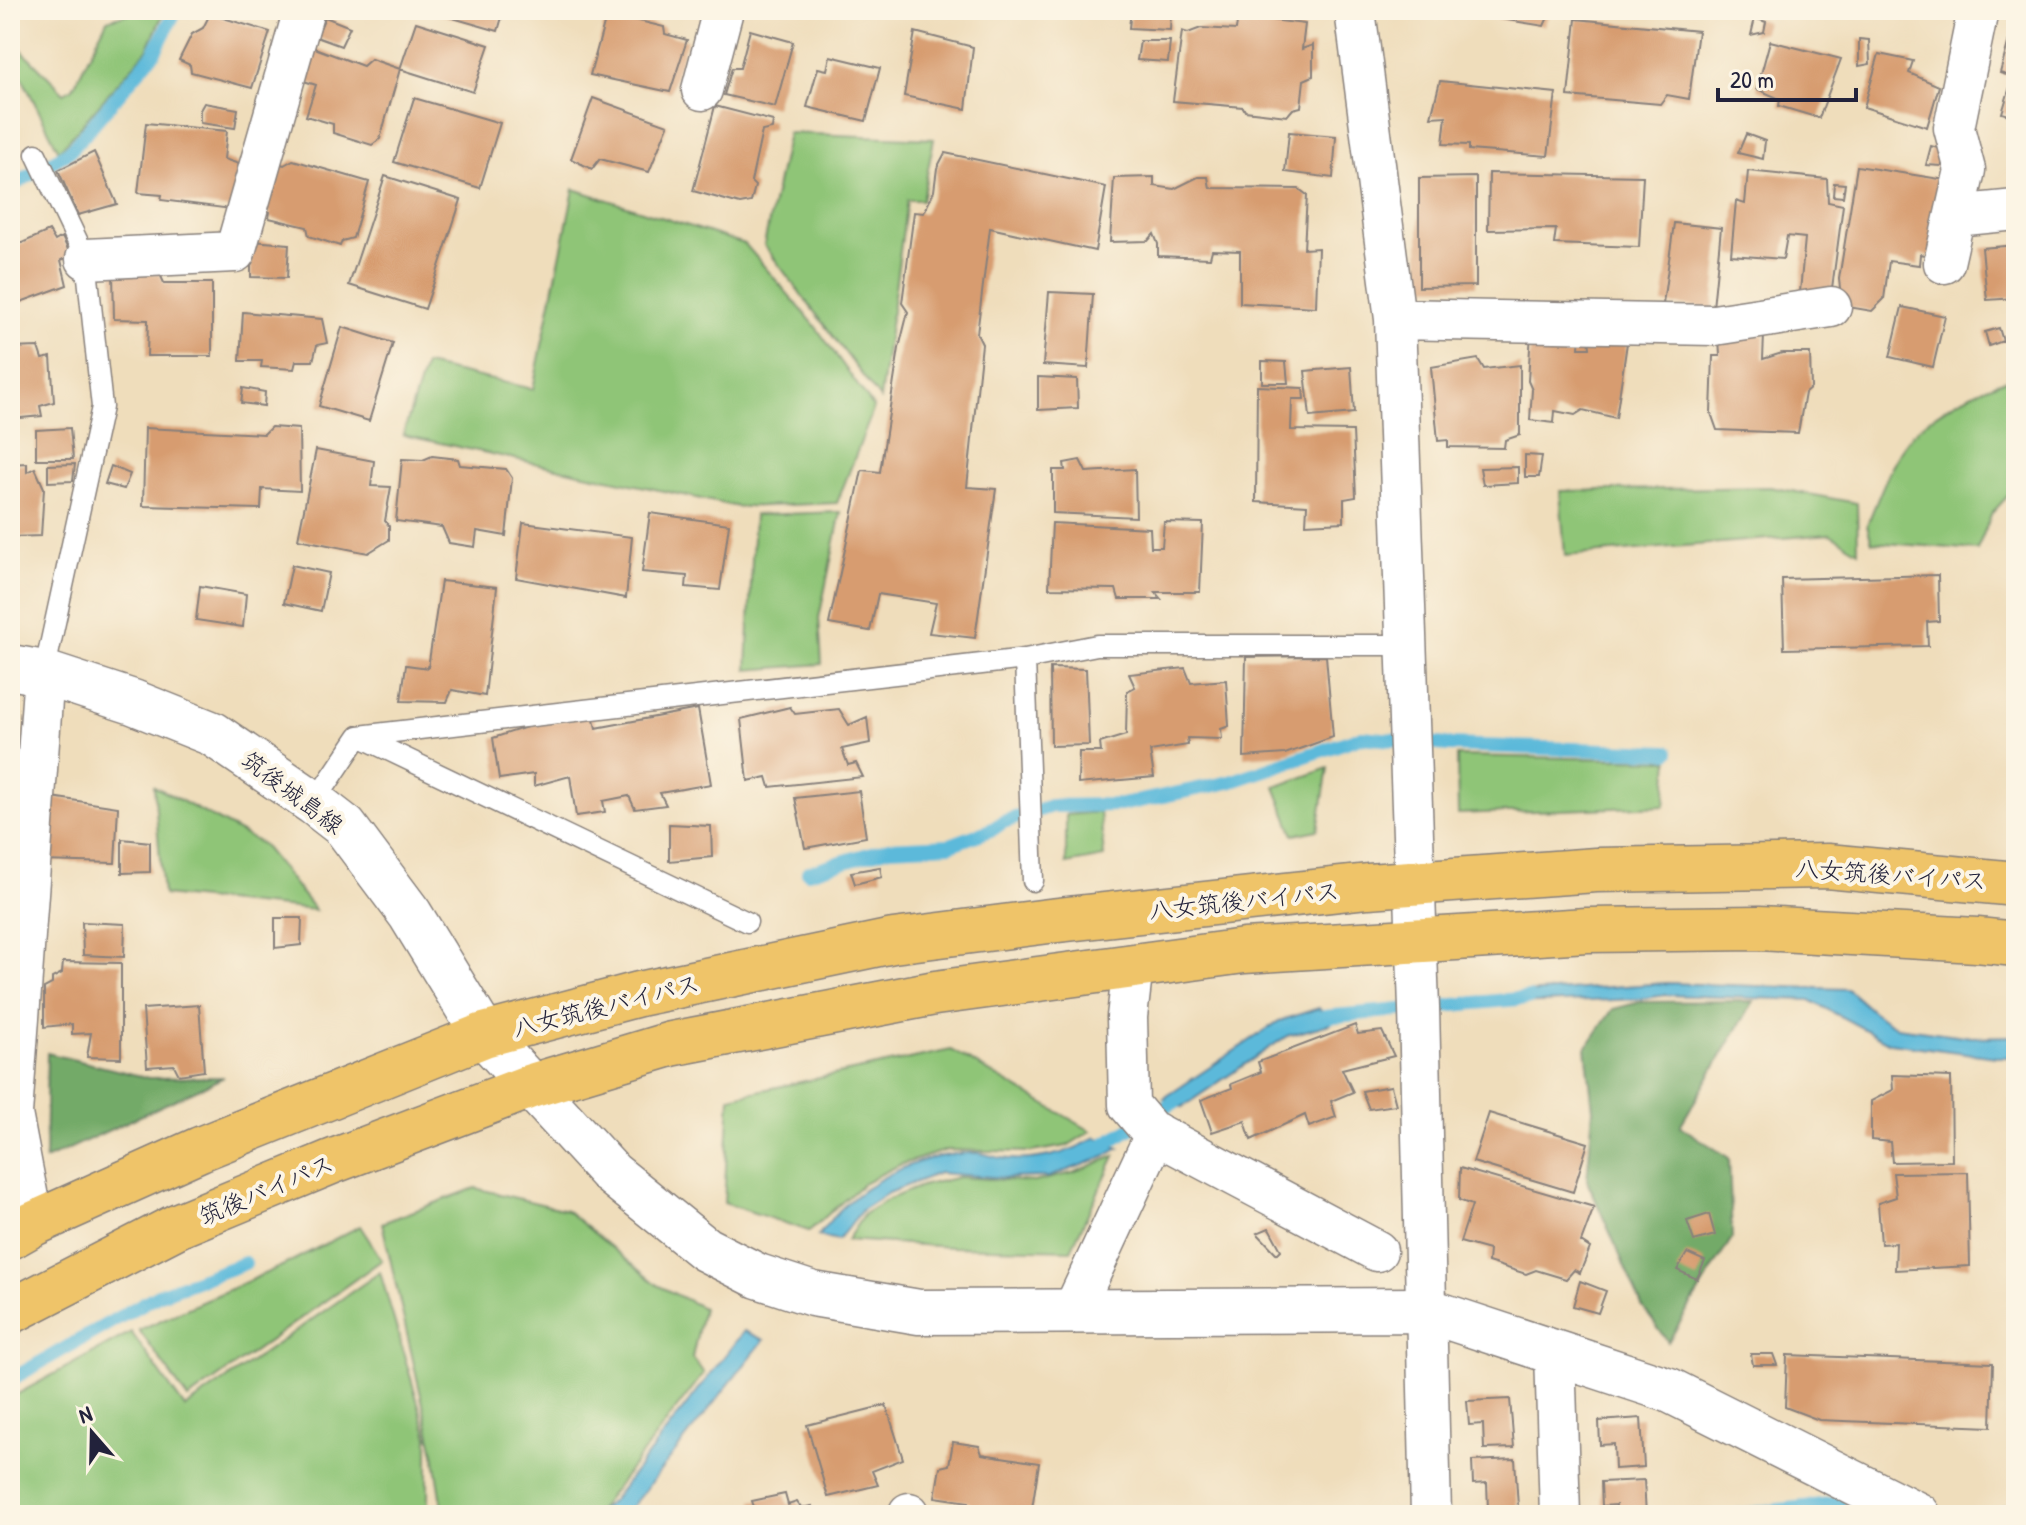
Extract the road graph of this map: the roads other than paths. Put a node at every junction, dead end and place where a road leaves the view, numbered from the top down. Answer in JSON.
{"nodes":[{"id":1,"x":304,"y":10,"type":"edge"},
{"id":2,"x":723,"y":10,"type":"edge"},
{"id":3,"x":1355,"y":10,"type":"edge"},
{"id":4,"x":1978,"y":10,"type":"edge"},
{"id":5,"x":702,"y":90,"type":"dead end"},
{"id":6,"x":36,"y":154,"type":"dead end"},
{"id":7,"x":2016,"y":210,"type":"edge"},
{"id":8,"x":1955,"y":216,"type":"junction"},
{"id":9,"x":86,"y":259,"type":"junction"},
{"id":10,"x":1944,"y":263,"type":"dead end"},
{"id":11,"x":1831,"y":307,"type":"dead end"},
{"id":12,"x":1395,"y":319,"type":"junction"},
{"id":13,"x":1406,"y":645,"type":"junction"},
{"id":14,"x":1025,"y":659,"type":"junction"},
{"id":15,"x":27,"y":670,"type":"edge"},
{"id":16,"x":359,"y":736,"type":"junction"},
{"id":17,"x":314,"y":803,"type":"junction"},
{"id":18,"x":1033,"y":881,"type":"dead end"},
{"id":19,"x":2016,"y":884,"type":"edge"},
{"id":20,"x":1414,"y":885,"type":"junction"},
{"id":21,"x":747,"y":922,"type":"dead end"},
{"id":22,"x":1416,"y":941,"type":"junction"},
{"id":23,"x":2016,"y":944,"type":"edge"},
{"id":24,"x":1133,"y":966,"type":"junction"},
{"id":25,"x":484,"y":1035,"type":"junction"},
{"id":26,"x":531,"y":1086,"type":"junction"},
{"id":27,"x":11,"y":1114,"type":"edge"},
{"id":28,"x":1156,"y":1133,"type":"junction"},
{"id":29,"x":22,"y":1231,"type":"edge"},
{"id":30,"x":1377,"y":1251,"type":"dead end"},
{"id":31,"x":1426,"y":1310,"type":"junction"},
{"id":32,"x":1073,"y":1311,"type":"junction"},
{"id":33,"x":10,"y":1312,"type":"edge"},
{"id":34,"x":1555,"y":1352,"type":"junction"},
{"id":35,"x":1431,"y":1515,"type":"edge"},
{"id":36,"x":1560,"y":1515,"type":"edge"},
{"id":37,"x":1918,"y":1515,"type":"edge"}],
"edges":[{"from":1,"to":9,"type":"street"},
{"from":2,"to":5,"type":"street"},
{"from":3,"to":12,"type":"street"},
{"from":4,"to":8,"type":"street"},
{"from":6,"to":9,"type":"lane"},
{"from":7,"to":8,"type":"street"},
{"from":8,"to":10,"type":"street"},
{"from":9,"to":15,"type":"lane"},
{"from":11,"to":12,"type":"street"},
{"from":12,"to":13,"type":"street"},
{"from":13,"to":14,"type":"lane"},
{"from":13,"to":20,"type":"street"},
{"from":14,"to":16,"type":"lane"},
{"from":14,"to":18,"type":"lane"},
{"from":15,"to":17,"type":"street","name":"筑後城島線"},
{"from":15,"to":27,"type":"street"},
{"from":16,"to":17,"type":"lane"},
{"from":16,"to":21,"type":"lane"},
{"from":17,"to":25,"type":"street","name":"筑後城島線"},
{"from":19,"to":20,"type":"highway","name":"八女筑後バイパス"},
{"from":20,"to":22,"type":"street"},
{"from":20,"to":25,"type":"highway","name":"八女筑後バイパス"},
{"from":22,"to":23,"type":"highway"},
{"from":22,"to":24,"type":"highway"},
{"from":22,"to":31,"type":"street"},
{"from":24,"to":26,"type":"highway"},
{"from":24,"to":28,"type":"street"},
{"from":25,"to":26,"type":"street","name":"筑後城島線"},
{"from":25,"to":29,"type":"highway"},
{"from":26,"to":32,"type":"street","name":"筑後城島線"},
{"from":26,"to":33,"type":"highway","name":"筑後バイパス"},
{"from":27,"to":29,"type":"street"},
{"from":28,"to":30,"type":"street"},
{"from":28,"to":32,"type":"street"},
{"from":31,"to":32,"type":"street","name":"筑後城島線"},
{"from":31,"to":34,"type":"street","name":"筑後城島線"},
{"from":31,"to":35,"type":"street"},
{"from":34,"to":36,"type":"street"},
{"from":34,"to":37,"type":"street","name":"筑後城島線"}]}
